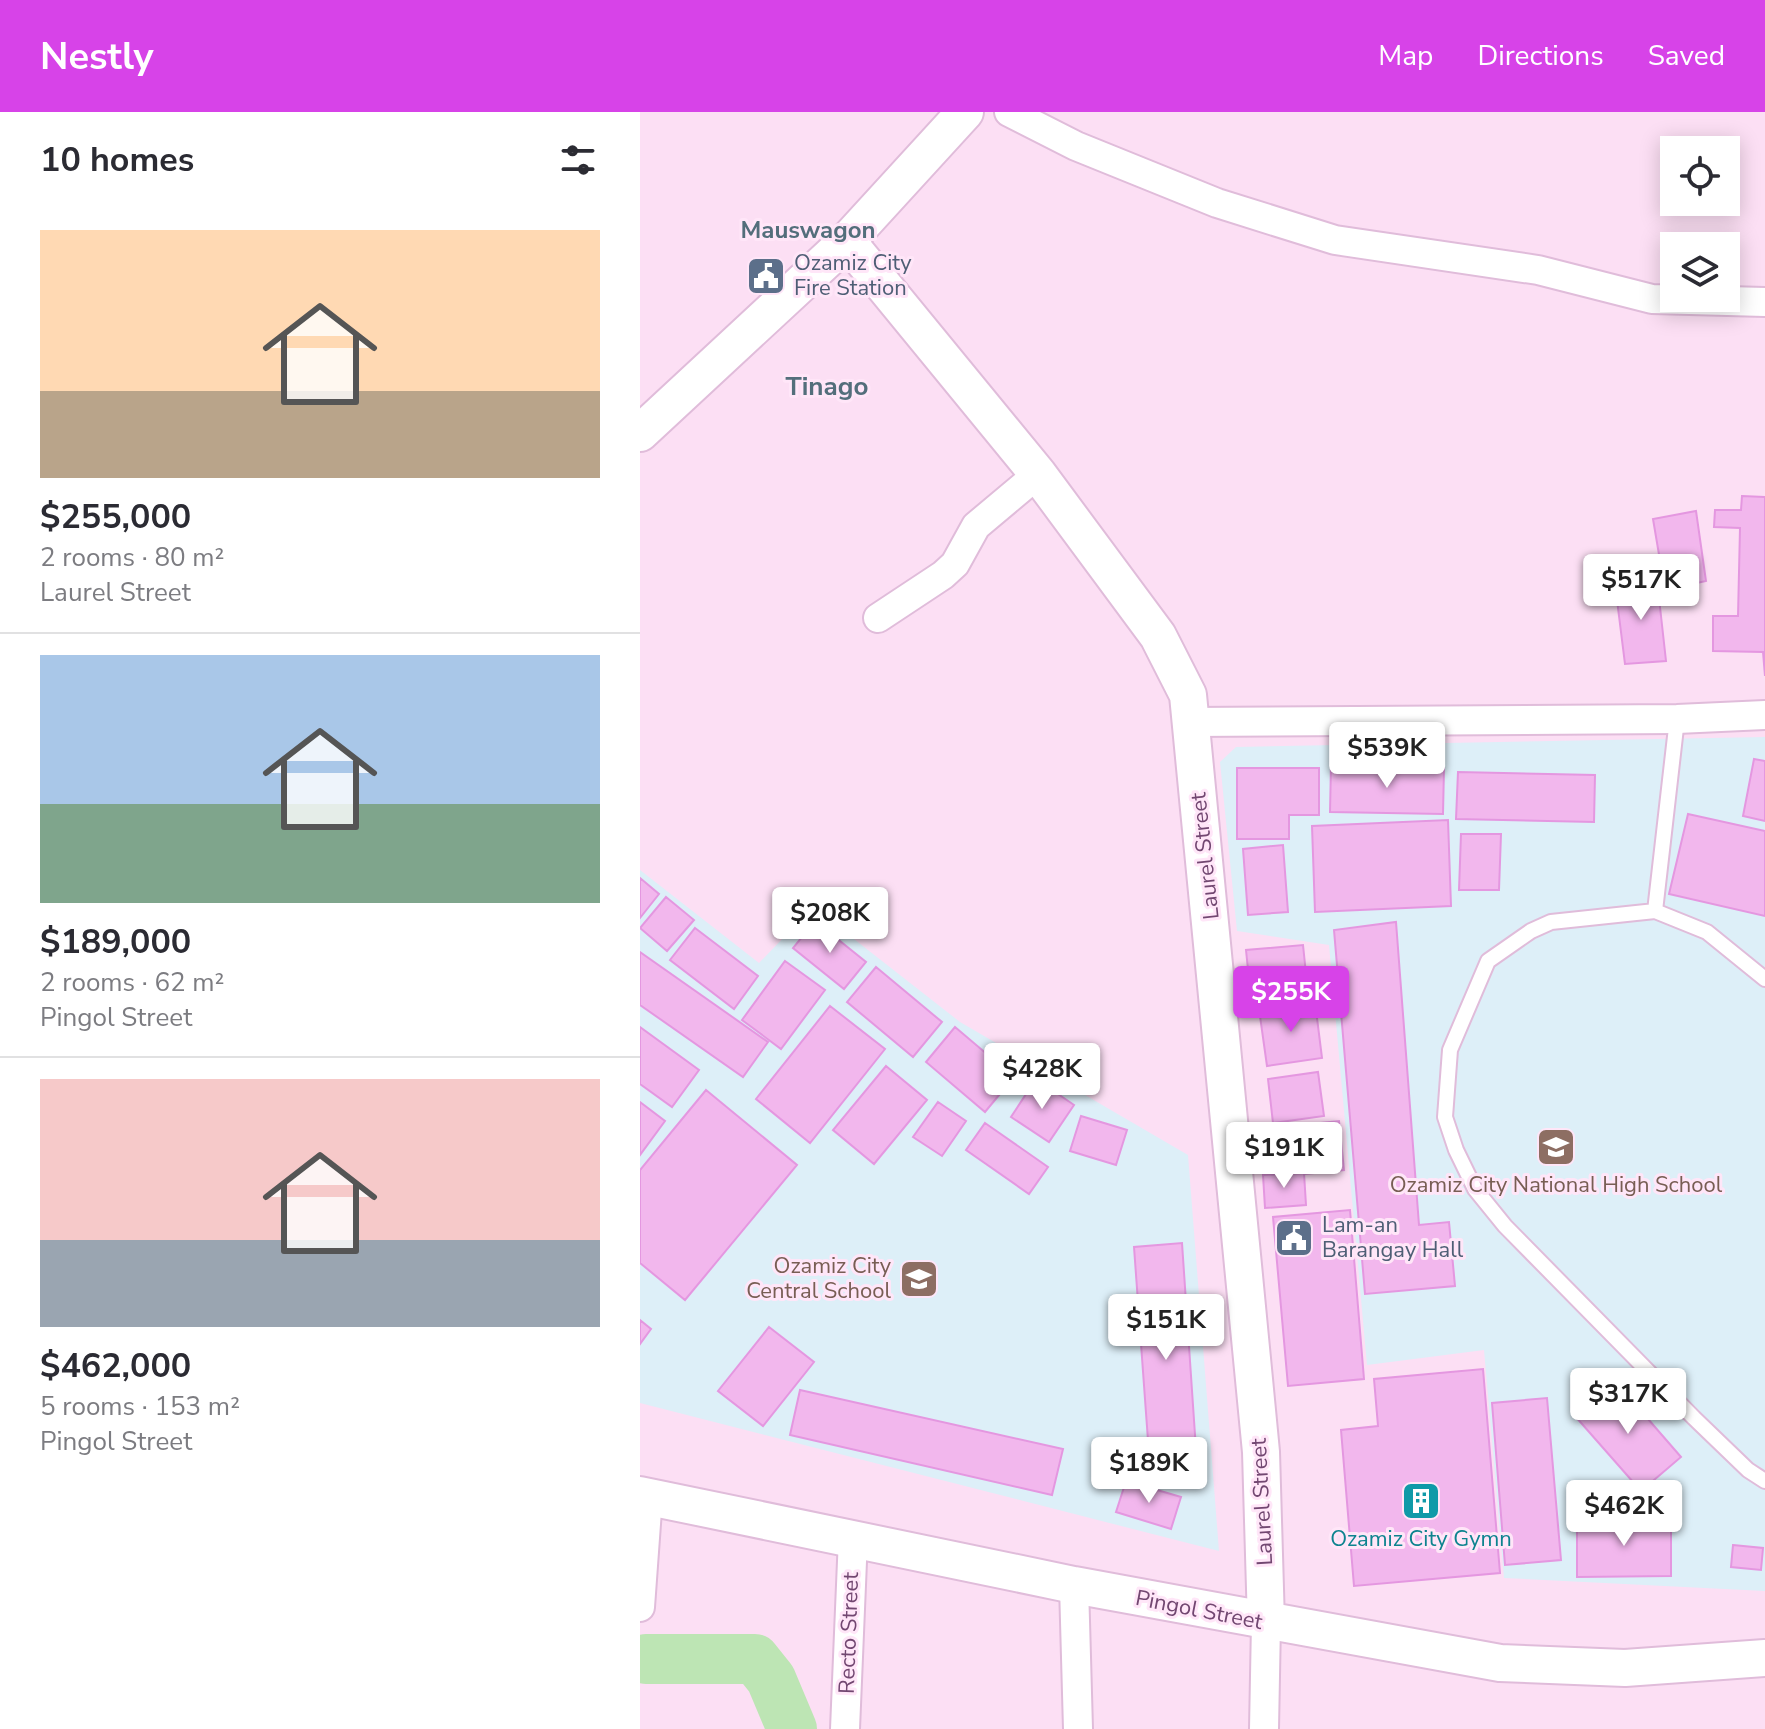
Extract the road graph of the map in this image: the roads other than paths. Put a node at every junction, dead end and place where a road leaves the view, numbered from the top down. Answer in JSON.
{"nodes":[{"id":1,"x":965,"y":112,"type":"edge"},
{"id":2,"x":1009,"y":112,"type":"edge"},
{"id":3,"x":847,"y":241,"type":"junction"},
{"id":4,"x":1765,"y":302,"type":"edge"},
{"id":5,"x":640,"y":433,"type":"edge"},
{"id":6,"x":1038,"y":474,"type":"junction"},
{"id":7,"x":878,"y":618,"type":"dead end"},
{"id":8,"x":1765,"y":715,"type":"edge"},
{"id":9,"x":1677,"y":719,"type":"junction"},
{"id":10,"x":1191,"y":722,"type":"junction"},
{"id":11,"x":1655,"y":911,"type":"junction"},
{"id":12,"x":1765,"y":979,"type":"edge"},
{"id":13,"x":1765,"y":1481,"type":"edge"},
{"id":14,"x":644,"y":1496,"type":"edge"},
{"id":15,"x":853,"y":1537,"type":"junction"},
{"id":16,"x":1074,"y":1585,"type":"junction"},
{"id":17,"x":640,"y":1607,"type":"edge"},
{"id":18,"x":1266,"y":1623,"type":"junction"},
{"id":19,"x":1765,"y":1658,"type":"edge"},
{"id":20,"x":845,"y":1729,"type":"edge"},
{"id":21,"x":1078,"y":1729,"type":"edge"},
{"id":22,"x":1264,"y":1729,"type":"edge"}],
"edges":[{"from":1,"to":3,"type":"street"},
{"from":2,"to":4,"type":"street"},
{"from":3,"to":5,"type":"street"},
{"from":3,"to":6,"type":"street","name":"Laurel Street"},
{"from":6,"to":7,"type":"street"},
{"from":6,"to":10,"type":"street","name":"Laurel Street"},
{"from":8,"to":9,"type":"street"},
{"from":9,"to":10,"type":"street"},
{"from":9,"to":11,"type":"lane"},
{"from":10,"to":18,"type":"street","name":"Laurel Street"},
{"from":11,"to":12,"type":"lane"},
{"from":11,"to":13,"type":"lane"},
{"from":14,"to":15,"type":"street","name":"Pingol Street"},
{"from":14,"to":17,"type":"street"},
{"from":15,"to":16,"type":"street","name":"Pingol Street"},
{"from":15,"to":20,"type":"street","name":"Recto Street"},
{"from":16,"to":18,"type":"street","name":"Pingol Street"},
{"from":16,"to":21,"type":"street"},
{"from":18,"to":19,"type":"street","name":"Pingol Street"},
{"from":18,"to":22,"type":"street","name":"Laurel Street"}]}
